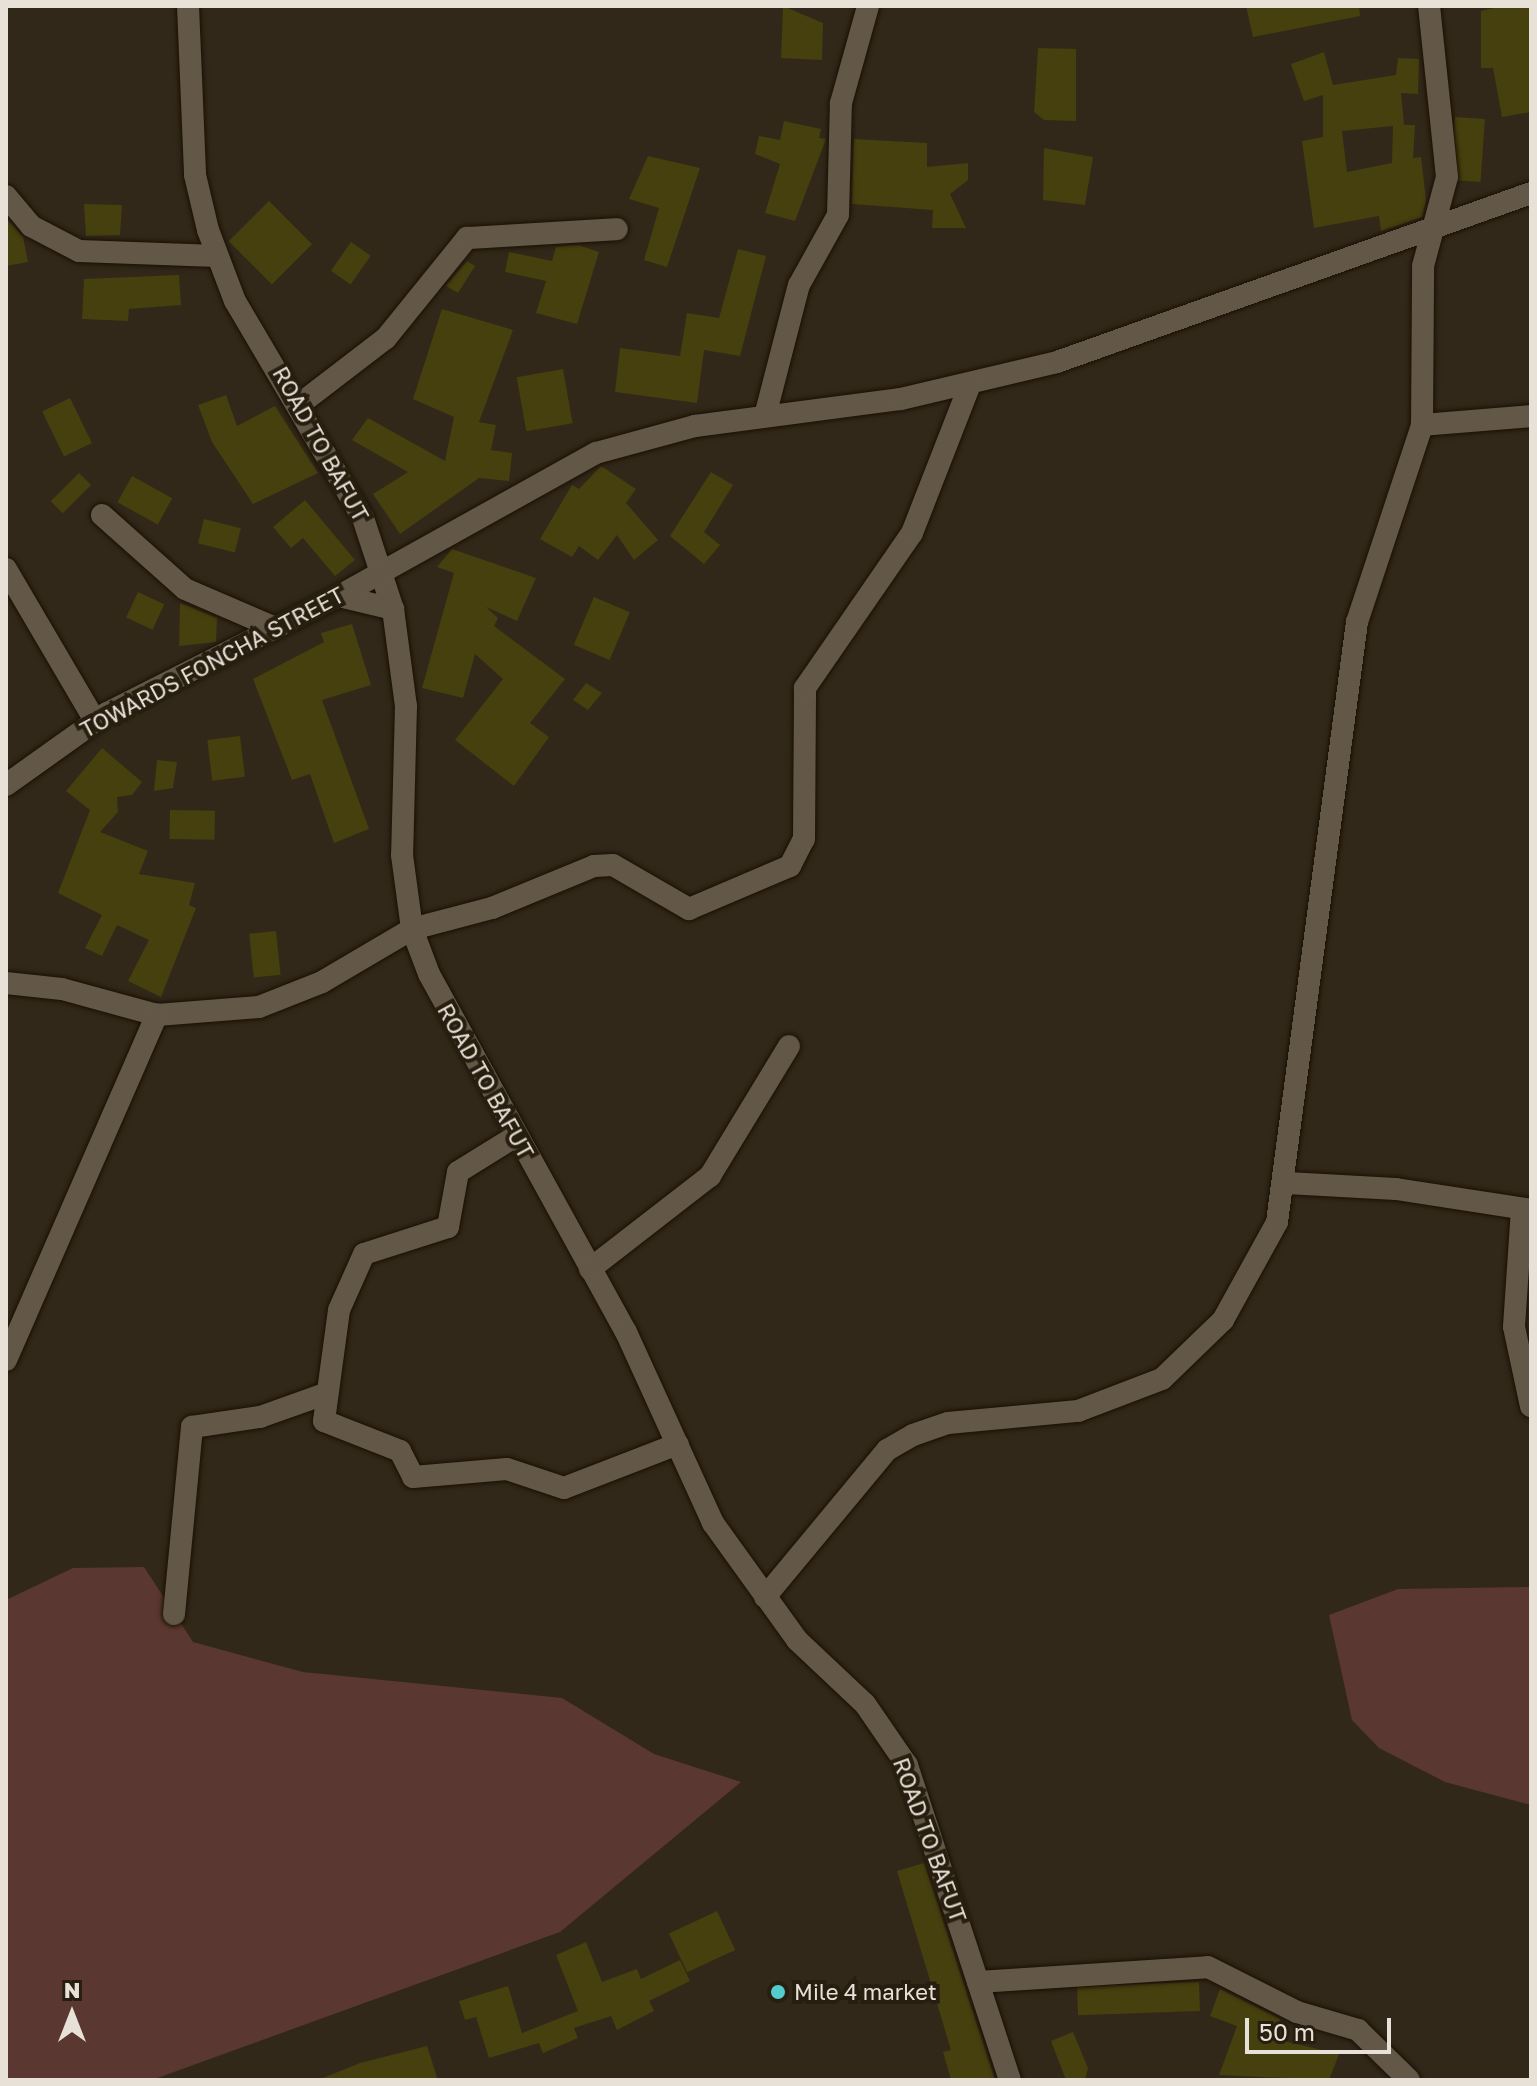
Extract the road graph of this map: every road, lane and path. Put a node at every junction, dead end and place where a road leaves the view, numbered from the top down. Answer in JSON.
{"nodes":[{"id":1,"x":188,"y":6,"type":"edge"},
{"id":2,"x":868,"y":6,"type":"edge"},
{"id":3,"x":1429,"y":6,"type":"edge"},
{"id":4,"x":1531,"y":193,"type":"edge"},
{"id":5,"x":6,"y":196,"type":"edge"},
{"id":6,"x":1429,"y":228,"type":"junction"},
{"id":7,"x":617,"y":229,"type":"dead end"},
{"id":8,"x":217,"y":256,"type":"junction"},
{"id":9,"x":970,"y":384,"type":"junction"},
{"id":10,"x":300,"y":404,"type":"junction"},
{"id":11,"x":765,"y":416,"type":"junction"},
{"id":12,"x":1531,"y":416,"type":"edge"},
{"id":13,"x":1422,"y":425,"type":"junction"},
{"id":14,"x":102,"y":515,"type":"dead end"},
{"id":15,"x":381,"y":568,"type":"junction"},
{"id":16,"x":6,"y":569,"type":"edge"},
{"id":17,"x":339,"y":596,"type":"junction"},
{"id":18,"x":393,"y":609,"type":"junction"},
{"id":19,"x":275,"y":628,"type":"junction"},
{"id":20,"x":95,"y":721,"type":"junction"},
{"id":21,"x":6,"y":785,"type":"edge"},
{"id":22,"x":412,"y":929,"type":"junction"},
{"id":23,"x":6,"y":983,"type":"edge"},
{"id":24,"x":157,"y":1015,"type":"junction"},
{"id":25,"x":789,"y":1046,"type":"dead end"},
{"id":26,"x":516,"y":1136,"type":"junction"},
{"id":27,"x":1287,"y":1183,"type":"junction"},
{"id":28,"x":1527,"y":1209,"type":"edge"},
{"id":29,"x":590,"y":1269,"type":"junction"},
{"id":30,"x":6,"y":1360,"type":"edge"},
{"id":31,"x":325,"y":1394,"type":"junction"},
{"id":32,"x":1531,"y":1406,"type":"edge"},
{"id":33,"x":678,"y":1444,"type":"junction"},
{"id":34,"x":765,"y":1597,"type":"junction"},
{"id":35,"x":174,"y":1614,"type":"dead end"},
{"id":36,"x":978,"y":1982,"type":"junction"},
{"id":37,"x":1010,"y":2080,"type":"edge"},
{"id":38,"x":1409,"y":2080,"type":"edge"}],
"edges":[{"from":1,"to":8,"type":"street","name":"ROAD TO BAFUT"},
{"from":2,"to":11,"type":"street"},
{"from":3,"to":6,"type":"street"},
{"from":4,"to":6,"type":"street","name":"TOWARDS FONCHA STREET"},
{"from":5,"to":8,"type":"street"},
{"from":6,"to":9,"type":"street","name":"TOWARDS FONCHA STREET"},
{"from":6,"to":13,"type":"street"},
{"from":7,"to":10,"type":"street"},
{"from":8,"to":10,"type":"street","name":"ROAD TO BAFUT"},
{"from":9,"to":11,"type":"street","name":"TOWARDS FONCHA STREET"},
{"from":9,"to":22,"type":"street"},
{"from":10,"to":15,"type":"street","name":"ROAD TO BAFUT"},
{"from":11,"to":15,"type":"street","name":"TOWARDS FONCHA STREET"},
{"from":12,"to":13,"type":"street"},
{"from":13,"to":27,"type":"street"},
{"from":14,"to":19,"type":"street"},
{"from":15,"to":17,"type":"street","name":"TOWARDS FONCHA STREET"},
{"from":15,"to":18,"type":"street","name":"ROAD TO BAFUT"},
{"from":16,"to":20,"type":"street"},
{"from":17,"to":18,"type":"street"},
{"from":17,"to":19,"type":"street","name":"TOWARDS FONCHA STREET"},
{"from":18,"to":22,"type":"street","name":"ROAD TO BAFUT"},
{"from":19,"to":20,"type":"street","name":"TOWARDS FONCHA STREET"},
{"from":20,"to":21,"type":"street","name":"TOWARDS FONCHA STREET"},
{"from":22,"to":24,"type":"street"},
{"from":22,"to":26,"type":"street","name":"ROAD TO BAFUT"},
{"from":23,"to":24,"type":"street"},
{"from":24,"to":30,"type":"street"},
{"from":25,"to":29,"type":"street"},
{"from":26,"to":29,"type":"street","name":"ROAD TO BAFUT"},
{"from":26,"to":31,"type":"street"},
{"from":27,"to":28,"type":"street"},
{"from":27,"to":34,"type":"street"},
{"from":28,"to":32,"type":"street"},
{"from":29,"to":33,"type":"street","name":"ROAD TO BAFUT"},
{"from":31,"to":33,"type":"street"},
{"from":31,"to":35,"type":"street"},
{"from":33,"to":34,"type":"street","name":"ROAD TO BAFUT"},
{"from":34,"to":36,"type":"street","name":"ROAD TO BAFUT"},
{"from":36,"to":37,"type":"street","name":"ROAD TO BAFUT"},
{"from":36,"to":38,"type":"street"}]}
